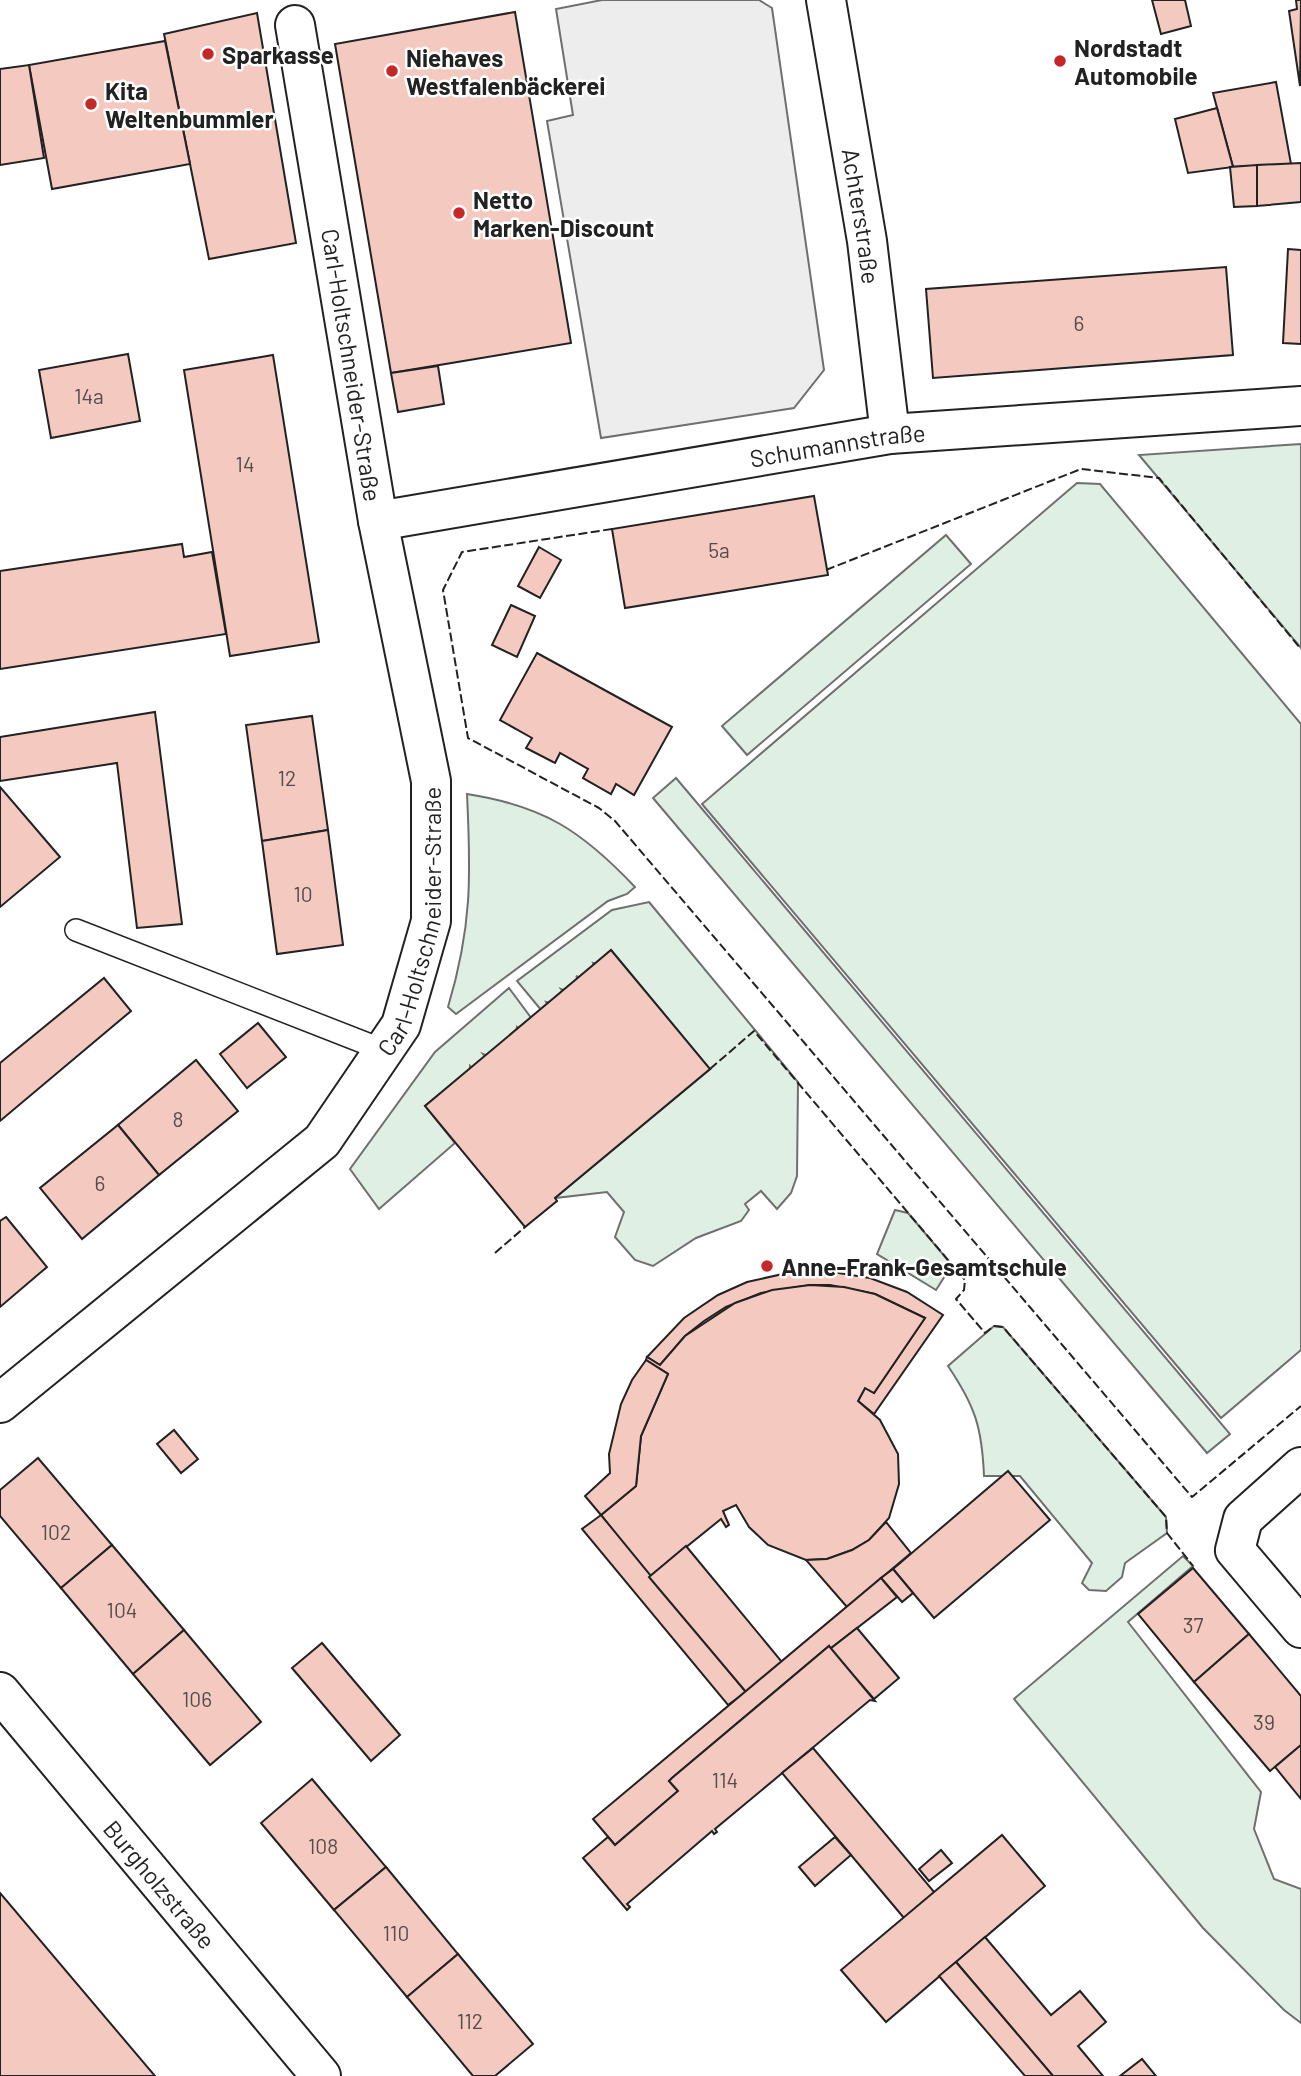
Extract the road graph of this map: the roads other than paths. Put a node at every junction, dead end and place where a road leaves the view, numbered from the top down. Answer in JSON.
{"nodes":[{"id":1,"x":826,"y":0,"type":"edge"},
{"id":2,"x":295,"y":25,"type":"dead end"},
{"id":3,"x":1301,"y":406,"type":"edge"},
{"id":4,"x":891,"y":434,"type":"junction"},
{"id":5,"x":378,"y":521,"type":"junction"},
{"id":6,"x":76,"y":930,"type":"dead end"},
{"id":7,"x":383,"y":1050,"type":"junction"},
{"id":8,"x":0,"y":1403,"type":"edge"},
{"id":9,"x":1301,"y":1467,"type":"edge"},
{"id":10,"x":1301,"y":1628,"type":"edge"},
{"id":11,"x":0,"y":1692,"type":"edge"},
{"id":12,"x":321,"y":2076,"type":"edge"}],
"edges":[{"from":1,"to":4,"type":"street","name":"Achterstraße"},
{"from":2,"to":5,"type":"street","name":"Carl-Holtschneider-Straße"},
{"from":3,"to":4,"type":"street","name":"Schumannstraße"},
{"from":4,"to":5,"type":"street","name":"Schumannstraße"},
{"from":5,"to":7,"type":"street","name":"Carl-Holtschneider-Straße"},
{"from":6,"to":7,"type":"lane"},
{"from":7,"to":8,"type":"street","name":"Carl-Holtschneider-Straße"},
{"from":9,"to":10,"type":"street"},
{"from":11,"to":12,"type":"street","name":"Burgholzstraße"}]}
